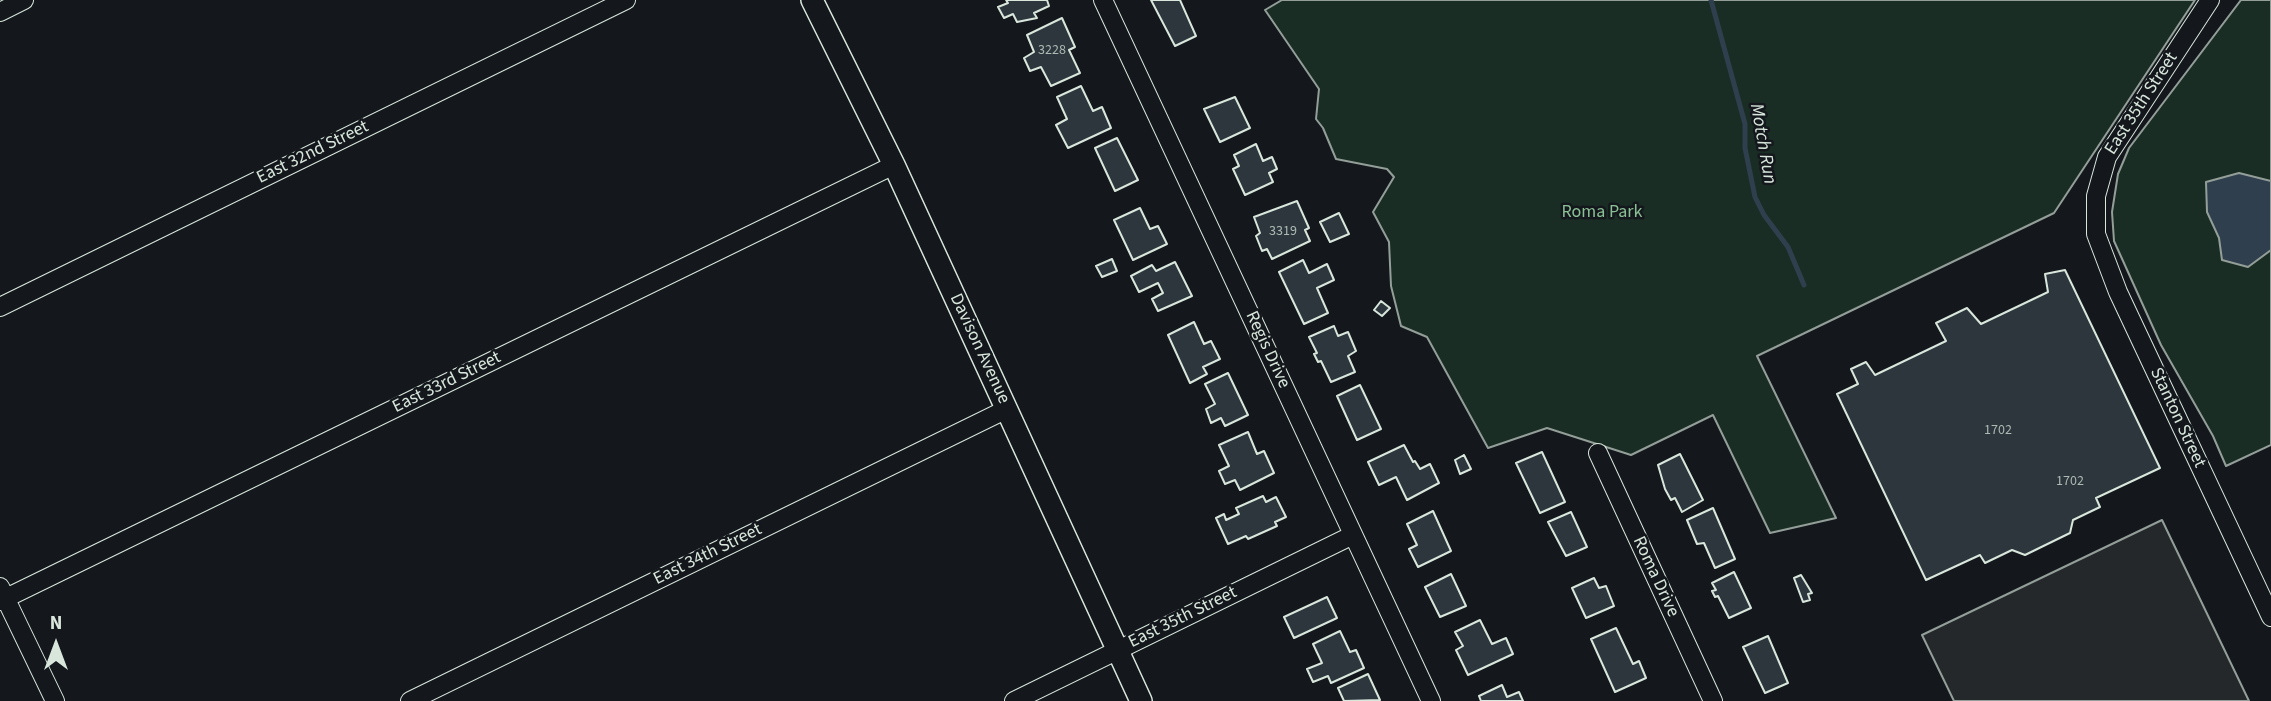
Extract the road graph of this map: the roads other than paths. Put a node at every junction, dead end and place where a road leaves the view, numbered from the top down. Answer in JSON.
{"nodes":[{"id":1,"x":24,"y":0,"type":"edge"},
{"id":2,"x":626,"y":0,"type":"edge"},
{"id":3,"x":813,"y":0,"type":"edge"},
{"id":4,"x":1103,"y":0,"type":"edge"},
{"id":5,"x":2210,"y":0,"type":"edge"},
{"id":6,"x":0,"y":12,"type":"edge"},
{"id":7,"x":894,"y":165,"type":"junction"},
{"id":8,"x":2095,"y":216,"type":"joint"},
{"id":9,"x":0,"y":307,"type":"edge"},
{"id":10,"x":1007,"y":409,"type":"junction"},
{"id":11,"x":1598,"y":453,"type":"dead end"},
{"id":12,"x":1353,"y":535,"type":"junction"},
{"id":13,"x":2,"y":596,"type":"edge"},
{"id":14,"x":2271,"y":617,"type":"edge"},
{"id":15,"x":1117,"y":650,"type":"junction"},
{"id":16,"x":55,"y":701,"type":"edge"},
{"id":17,"x":410,"y":701,"type":"edge"},
{"id":18,"x":1014,"y":701,"type":"edge"},
{"id":19,"x":1142,"y":701,"type":"edge"},
{"id":20,"x":1431,"y":701,"type":"edge"},
{"id":21,"x":1713,"y":701,"type":"edge"}],
"edges":[{"from":1,"to":6,"type":"street"},
{"from":2,"to":9,"type":"street","name":"East 32nd Street"},
{"from":3,"to":7,"type":"street","name":"Davison Avenue"},
{"from":4,"to":12,"type":"street","name":"Regis Drive"},
{"from":5,"to":8,"type":"street","name":"East 35th Street"},
{"from":7,"to":10,"type":"street","name":"Davison Avenue"},
{"from":7,"to":13,"type":"street","name":"East 33rd Street"},
{"from":8,"to":14,"type":"street","name":"Stanton Street"},
{"from":10,"to":15,"type":"street","name":"Davison Avenue"},
{"from":10,"to":17,"type":"street","name":"East 34th Street"},
{"from":11,"to":21,"type":"street","name":"Roma Drive"},
{"from":12,"to":15,"type":"street","name":"East 35th Street"},
{"from":12,"to":20,"type":"street","name":"Regis Drive"},
{"from":13,"to":16,"type":"street"},
{"from":15,"to":18,"type":"street","name":"East 35th Street"},
{"from":15,"to":19,"type":"street","name":"Davison Avenue"}]}
